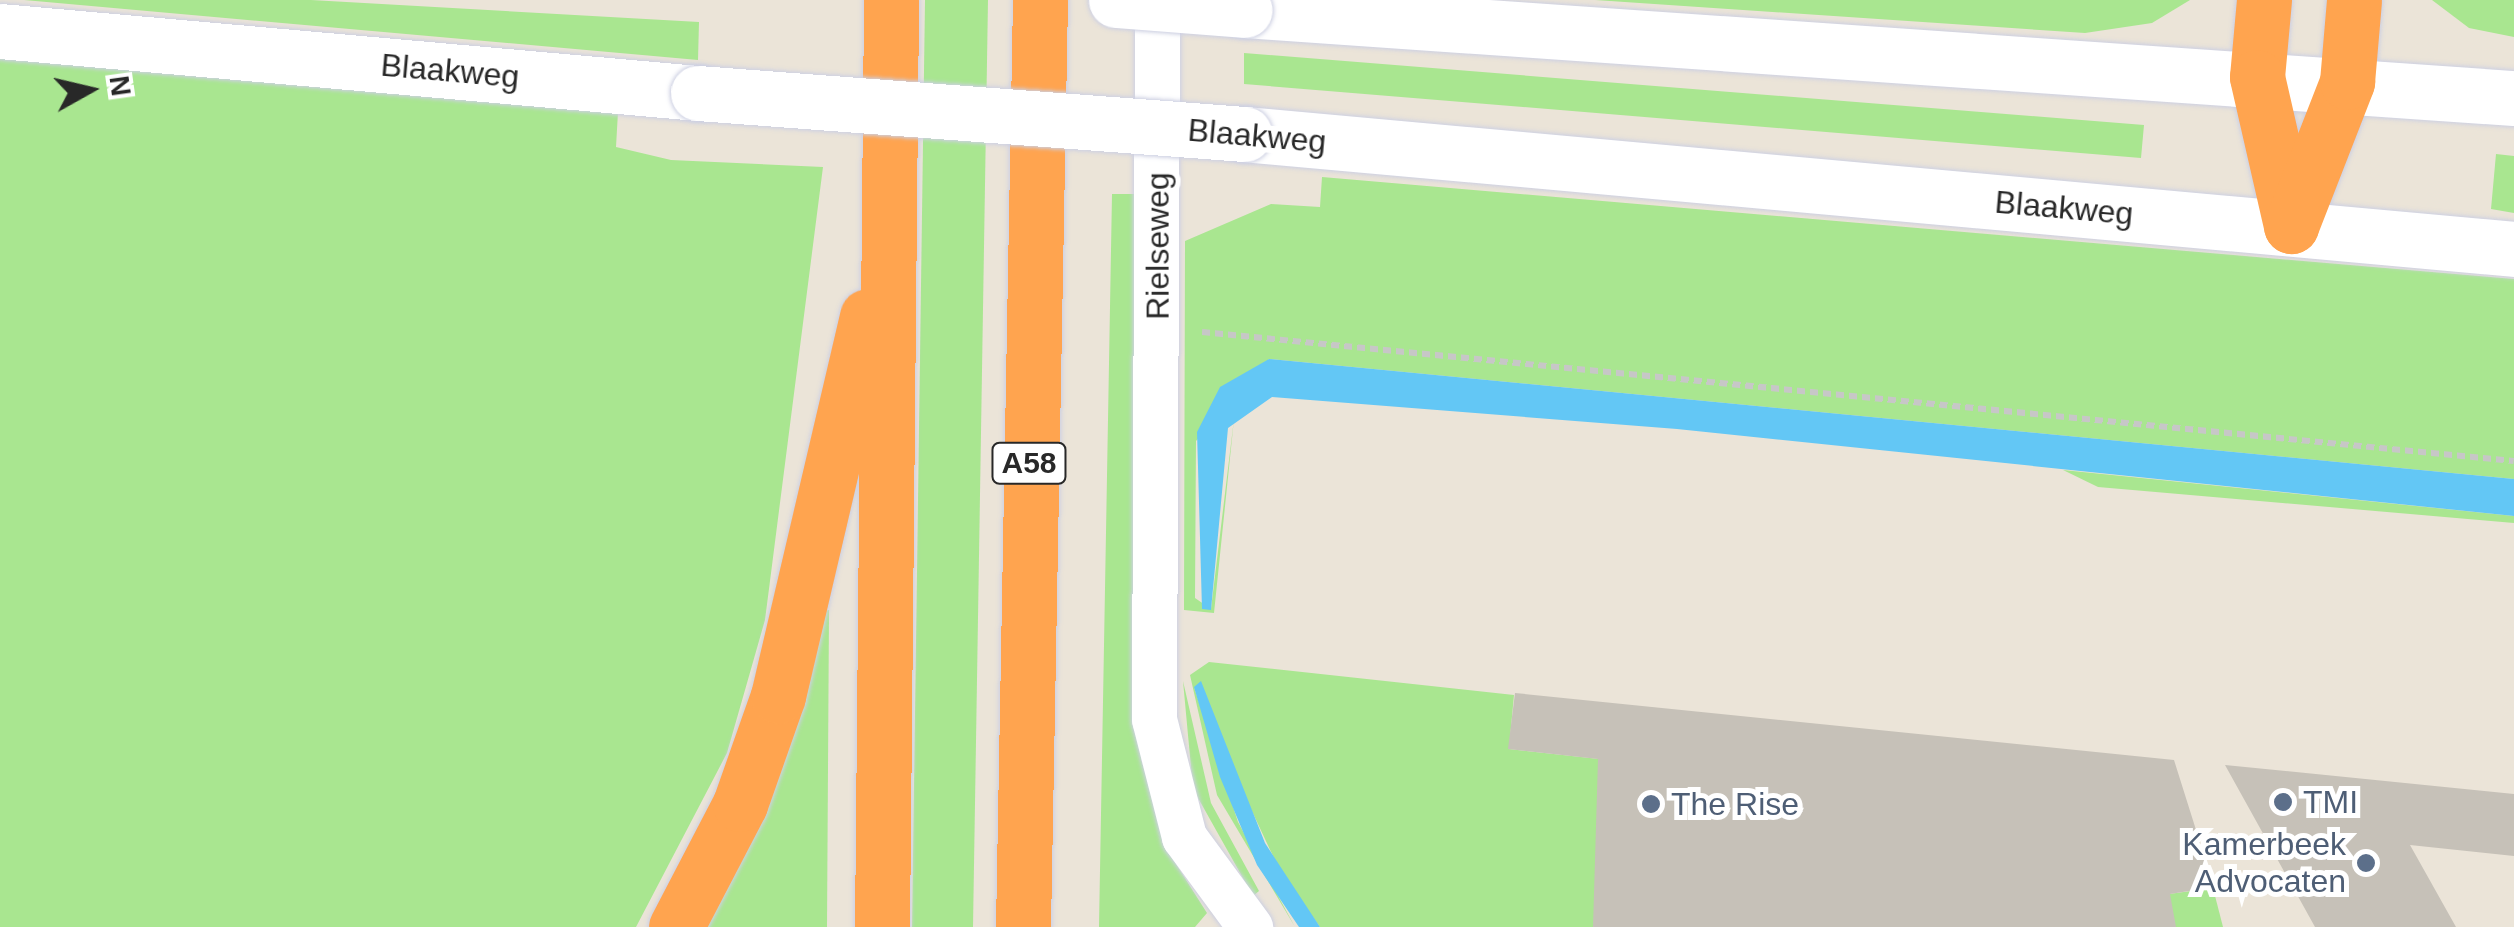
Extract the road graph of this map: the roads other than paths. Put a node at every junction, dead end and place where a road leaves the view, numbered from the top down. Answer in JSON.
{"nodes":[{"id":1,"x":891,"y":0,"type":"edge"},
{"id":2,"x":1040,"y":0,"type":"edge"},
{"id":3,"x":1116,"y":0,"type":"edge"},
{"id":4,"x":1157,"y":0,"type":"edge"},
{"id":5,"x":2264,"y":0,"type":"edge"},
{"id":6,"x":2354,"y":0,"type":"edge"},
{"id":7,"x":0,"y":30,"type":"edge"},
{"id":8,"x":2257,"y":77,"type":"junction"},
{"id":9,"x":2347,"y":82,"type":"junction"},
{"id":10,"x":2514,"y":98,"type":"edge"},
{"id":11,"x":891,"y":216,"type":"junction"},
{"id":12,"x":2291,"y":226,"type":"junction"},
{"id":13,"x":2514,"y":250,"type":"edge"},
{"id":14,"x":676,"y":927,"type":"edge"},
{"id":15,"x":882,"y":927,"type":"edge"},
{"id":16,"x":1023,"y":927,"type":"edge"},
{"id":17,"x":1250,"y":927,"type":"edge"}],
"edges":[{"from":1,"to":11,"type":"highway"},
{"from":2,"to":16,"type":"highway","number":"A58"},
{"from":3,"to":8,"type":"main road","bridge":true},
{"from":4,"to":17,"type":"street","name":"Rielseweg"},
{"from":5,"to":8,"type":"highway"},
{"from":6,"to":9,"type":"highway"},
{"from":7,"to":12,"type":"main road","name":"Blaakweg","bridge":true},
{"from":8,"to":9,"type":"main road"},
{"from":8,"to":12,"type":"highway"},
{"from":9,"to":10,"type":"main road"},
{"from":9,"to":12,"type":"highway"},
{"from":11,"to":14,"type":"highway"},
{"from":11,"to":15,"type":"highway"},
{"from":12,"to":13,"type":"main road","name":"Blaakweg"}]}
